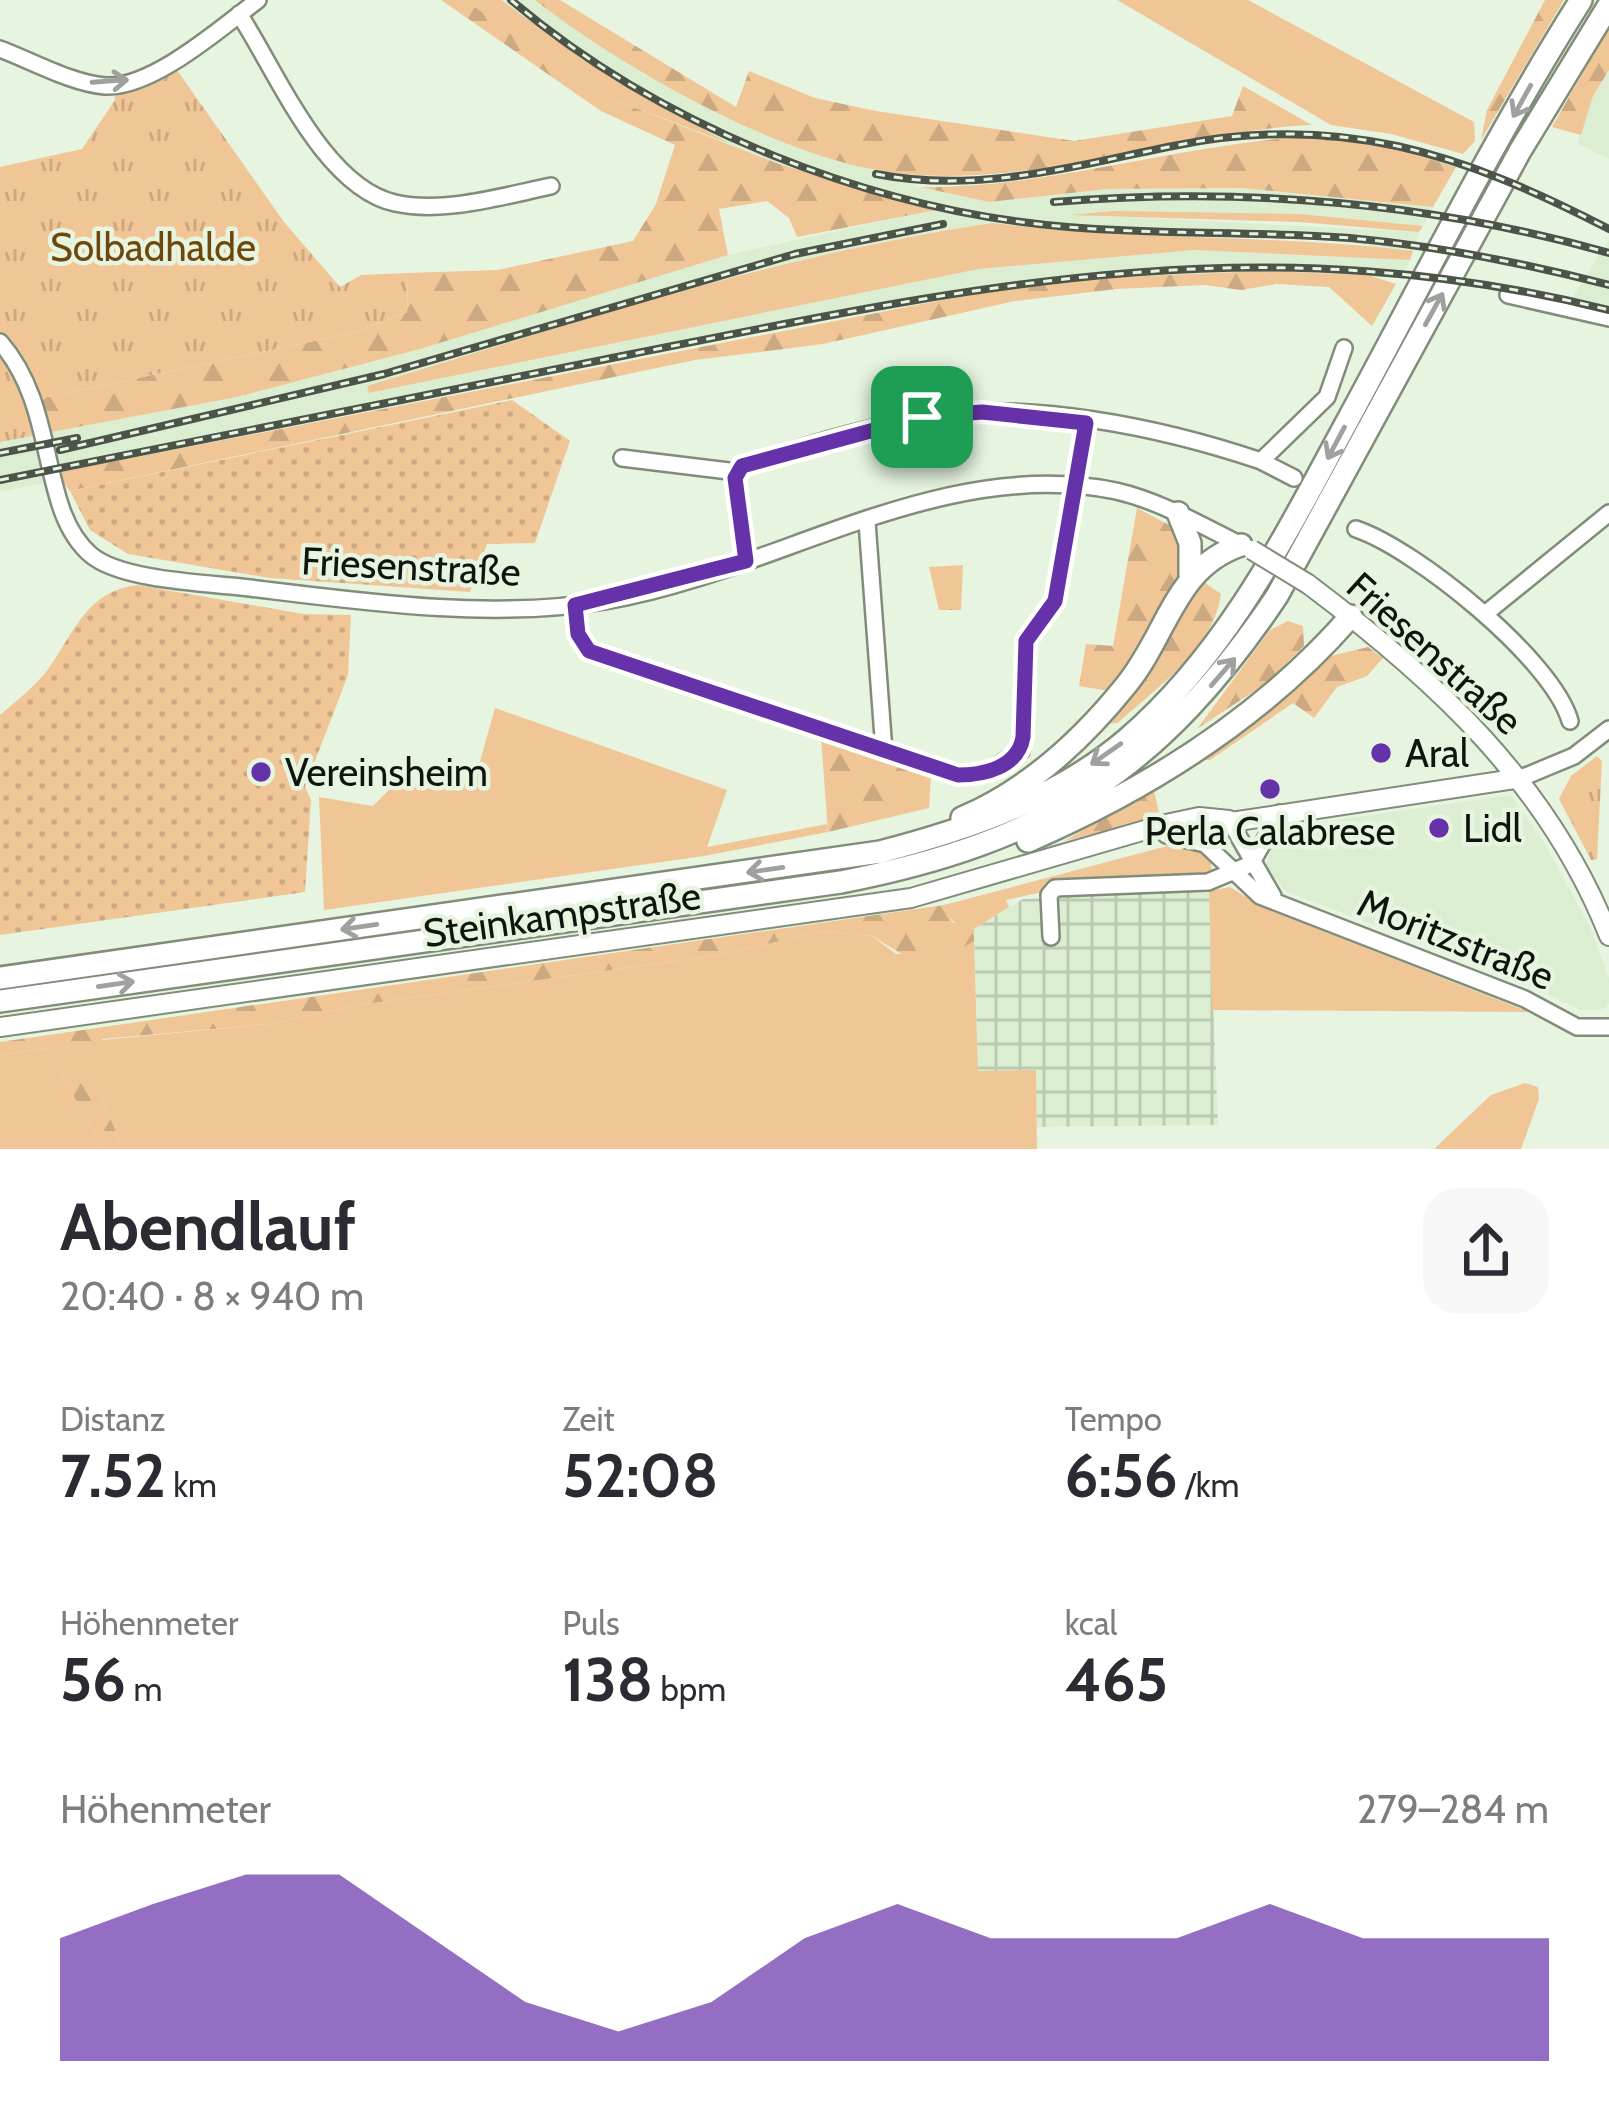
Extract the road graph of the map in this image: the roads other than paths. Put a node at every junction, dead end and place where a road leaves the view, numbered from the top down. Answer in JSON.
{"nodes":[{"id":1,"x":258,"y":0,"type":"edge"},
{"id":2,"x":1581,"y":0,"type":"edge"},
{"id":3,"x":1609,"y":5,"type":"edge"},
{"id":4,"x":239,"y":14,"type":"junction"},
{"id":5,"x":0,"y":49,"type":"edge"},
{"id":6,"x":551,"y":186,"type":"dead end"},
{"id":7,"x":1508,"y":295,"type":"dead end"},
{"id":8,"x":1609,"y":318,"type":"edge"},
{"id":9,"x":0,"y":342,"type":"edge"},
{"id":10,"x":1344,"y":348,"type":"dead end"},
{"id":11,"x":1086,"y":423,"type":"junction"},
{"id":12,"x":622,"y":458,"type":"dead end"},
{"id":13,"x":1261,"y":461,"type":"junction"},
{"id":14,"x":737,"y":472,"type":"junction"},
{"id":15,"x":1294,"y":478,"type":"dead end"},
{"id":16,"x":1078,"y":486,"type":"junction"},
{"id":17,"x":1178,"y":513,"type":"junction"},
{"id":18,"x":1609,"y":513,"type":"edge"},
{"id":19,"x":867,"y":523,"type":"junction"},
{"id":20,"x":1356,"y":529,"type":"dead end"},
{"id":21,"x":1247,"y":547,"type":"junction"},
{"id":22,"x":746,"y":561,"type":"junction"},
{"id":23,"x":1190,"y":578,"type":"junction"},
{"id":24,"x":575,"y":605,"type":"junction"},
{"id":25,"x":1485,"y":614,"type":"junction"},
{"id":26,"x":1351,"y":616,"type":"junction"},
{"id":27,"x":1570,"y":721,"type":"dead end"},
{"id":28,"x":1609,"y":729,"type":"edge"},
{"id":29,"x":884,"y":752,"type":"junction"},
{"id":30,"x":1521,"y":778,"type":"junction"},
{"id":31,"x":1280,"y":813,"type":"junction"},
{"id":32,"x":1229,"y":820,"type":"junction"},
{"id":33,"x":1166,"y":835,"type":"junction"},
{"id":34,"x":1128,"y":838,"type":"junction"},
{"id":35,"x":880,"y":852,"type":"junction"},
{"id":36,"x":1251,"y":864,"type":"junction"},
{"id":37,"x":917,"y":867,"type":"junction"},
{"id":38,"x":1235,"y":872,"type":"junction"},
{"id":39,"x":1279,"y":903,"type":"junction"},
{"id":40,"x":1609,"y":936,"type":"edge"},
{"id":41,"x":1051,"y":938,"type":"dead end"},
{"id":42,"x":0,"y":978,"type":"edge"},
{"id":43,"x":0,"y":1000,"type":"edge"},
{"id":44,"x":0,"y":1027,"type":"edge"},
{"id":45,"x":1609,"y":1027,"type":"edge"}],
"edges":[{"from":1,"to":4,"type":"street"},
{"from":2,"to":35,"type":"highway","one_way":true},
{"from":37,"to":3,"type":"highway","one_way":true},
{"from":5,"to":4,"type":"street","one_way":true},
{"from":4,"to":6,"type":"street"},
{"from":7,"to":8,"type":"street"},
{"from":9,"to":24,"type":"street","name":"Friesenstraße"},
{"from":10,"to":13,"type":"street"},
{"from":11,"to":13,"type":"street"},
{"from":11,"to":14,"type":"street"},
{"from":11,"to":16,"type":"street"},
{"from":12,"to":14,"type":"street"},
{"from":13,"to":15,"type":"street"},
{"from":14,"to":22,"type":"street"},
{"from":16,"to":17,"type":"street","name":"Friesenstraße"},
{"from":16,"to":19,"type":"street","name":"Friesenstraße"},
{"from":16,"to":29,"type":"street"},
{"from":17,"to":21,"type":"street","name":"Friesenstraße"},
{"from":17,"to":23,"type":"highway"},
{"from":18,"to":25,"type":"street"},
{"from":19,"to":22,"type":"street","name":"Friesenstraße"},
{"from":19,"to":29,"type":"street"},
{"from":20,"to":25,"type":"street"},
{"from":21,"to":23,"type":"highway"},
{"from":21,"to":26,"type":"main road","name":"Friesenstraße","bridge":true},
{"from":22,"to":24,"type":"street","name":"Friesenstraße"},
{"from":23,"to":35,"type":"highway"},
{"from":24,"to":29,"type":"street"},
{"from":25,"to":27,"type":"street"},
{"from":26,"to":30,"type":"main road","name":"Friesenstraße"},
{"from":26,"to":37,"type":"highway"},
{"from":28,"to":30,"type":"street","name":"Steinkampstraße"},
{"from":30,"to":31,"type":"main road","name":"Steinkampstraße"},
{"from":30,"to":40,"type":"main road","name":"Friesenstraße"},
{"from":31,"to":32,"type":"main road","name":"Steinkampstraße"},
{"from":31,"to":36,"type":"street"},
{"from":32,"to":33,"type":"main road","name":"Steinkampstraße"},
{"from":32,"to":34,"type":"main road","name":"Steinkampstraße"},
{"from":32,"to":36,"type":"street"},
{"from":32,"to":38,"type":"street"},
{"from":33,"to":34,"type":"main road","name":"Steinkampstraße"},
{"from":33,"to":38,"type":"street","name":"Moritzstraße"},
{"from":34,"to":44,"type":"main road","name":"Steinkampstraße"},
{"from":35,"to":42,"type":"highway","one_way":true},
{"from":36,"to":38,"type":"street"},
{"from":36,"to":39,"type":"street"},
{"from":43,"to":37,"type":"highway","one_way":true},
{"from":38,"to":39,"type":"street","name":"Moritzstraße"},
{"from":38,"to":41,"type":"street"},
{"from":39,"to":45,"type":"street","name":"Moritzstraße"}]}
